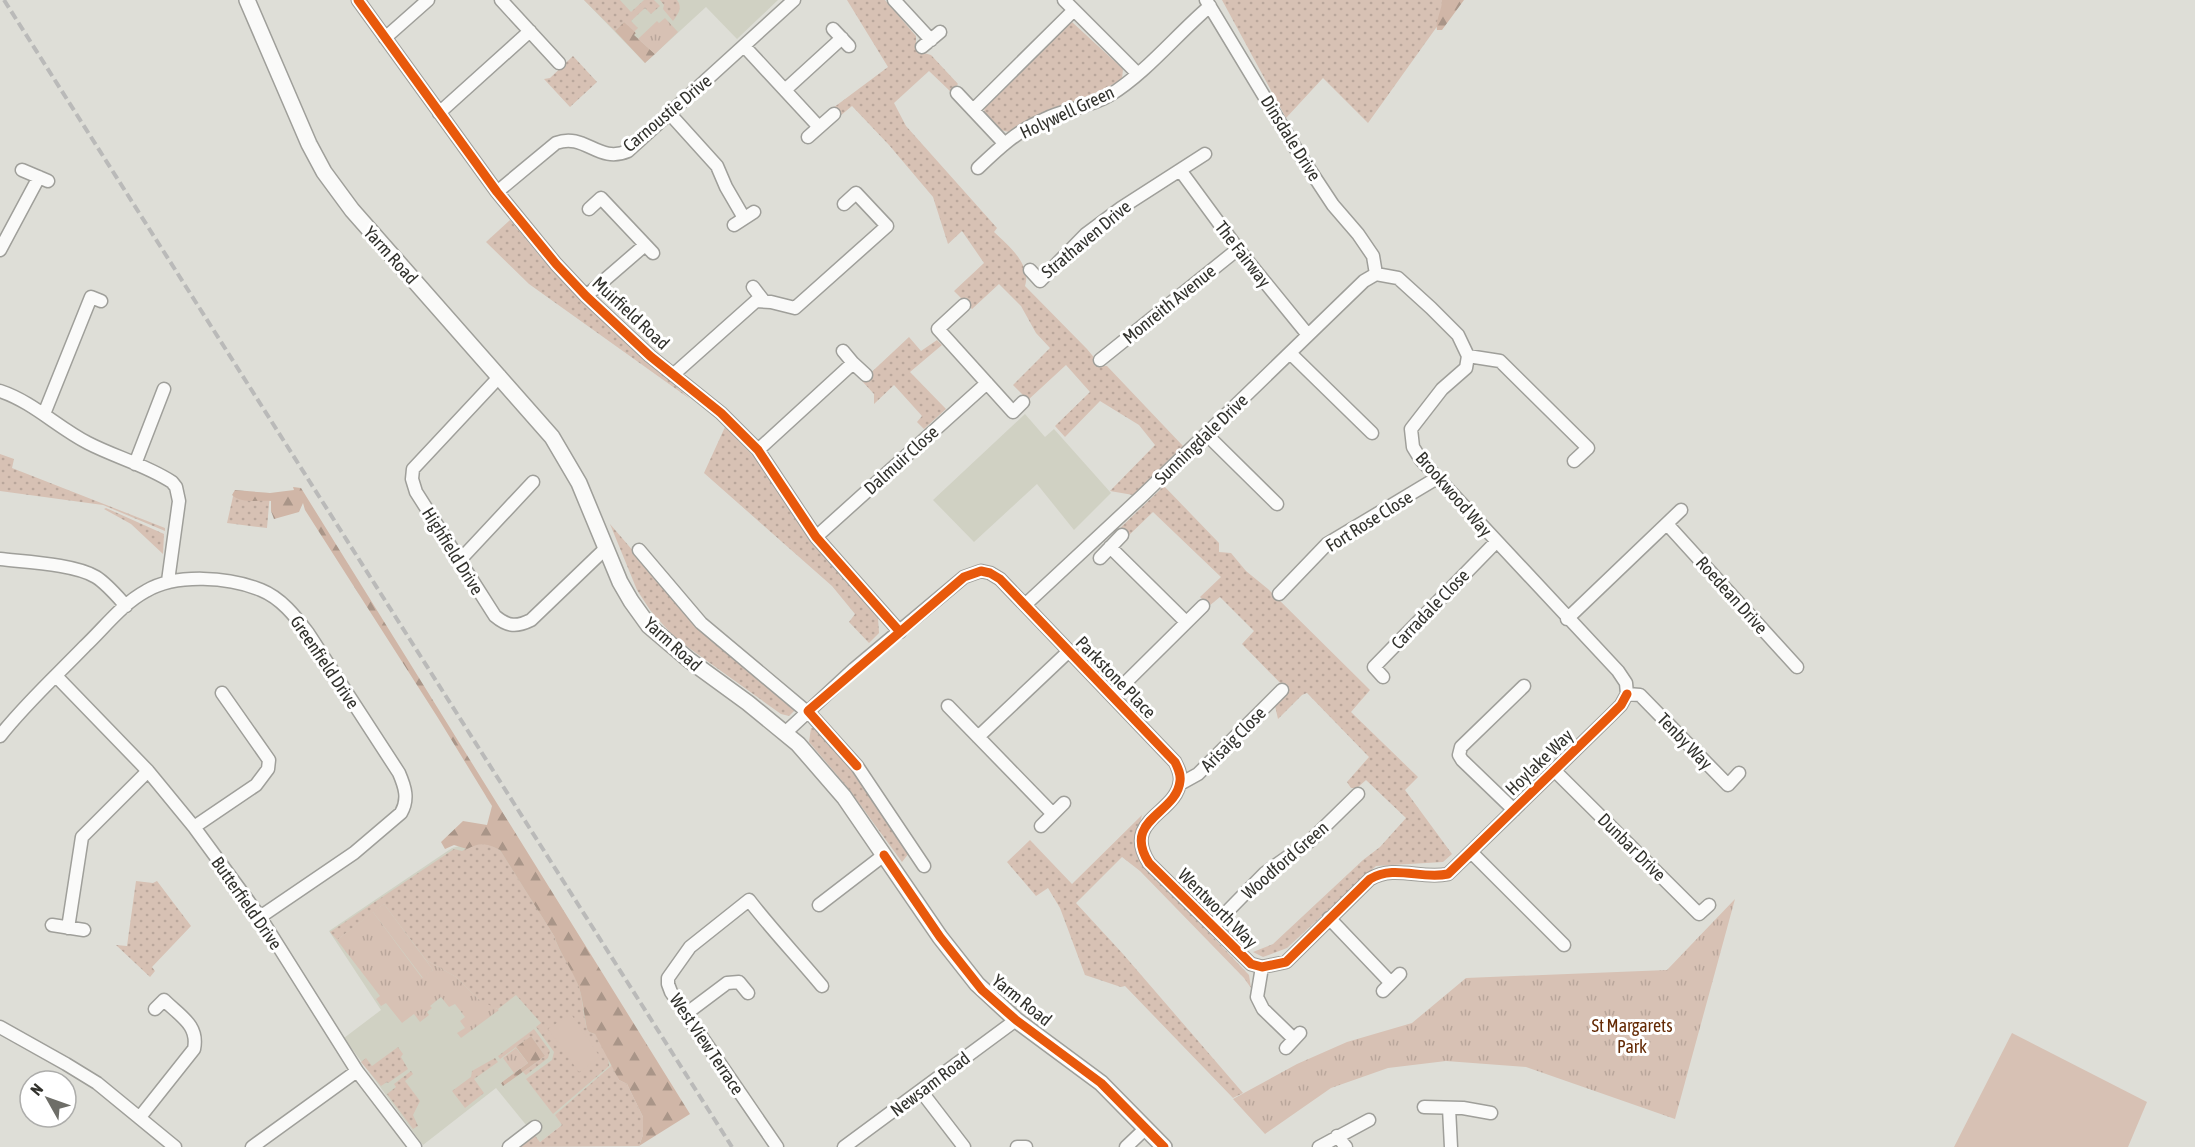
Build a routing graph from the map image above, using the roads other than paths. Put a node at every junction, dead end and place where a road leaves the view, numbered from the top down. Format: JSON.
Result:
{"nodes":[{"id":1,"x":247,"y":0,"type":"edge"},
{"id":2,"x":358,"y":0,"type":"edge"},
{"id":3,"x":428,"y":0,"type":"edge"},
{"id":4,"x":501,"y":0,"type":"edge"},
{"id":5,"x":794,"y":0,"type":"edge"},
{"id":6,"x":894,"y":0,"type":"edge"},
{"id":7,"x":1064,"y":0,"type":"edge"},
{"id":8,"x":1208,"y":3,"type":"edge"},
{"id":9,"x":1074,"y":10,"type":"junction"},
{"id":10,"x":530,"y":32,"type":"junction"},
{"id":11,"x":386,"y":38,"type":"junction"},
{"id":12,"x":841,"y":38,"type":"dead end"},
{"id":13,"x":931,"y":40,"type":"dead end"},
{"id":14,"x":744,"y":46,"type":"junction"},
{"id":15,"x":559,"y":63,"type":"dead end"},
{"id":16,"x":1138,"y":74,"type":"junction"},
{"id":17,"x":784,"y":90,"type":"junction"},
{"id":18,"x":957,"y":93,"type":"dead end"},
{"id":19,"x":973,"y":110,"type":"junction"},
{"id":20,"x":439,"y":113,"type":"junction"},
{"id":21,"x":670,"y":114,"type":"junction"},
{"id":22,"x":834,"y":114,"type":"dead end"},
{"id":23,"x":819,"y":127,"type":"junction"},
{"id":24,"x":808,"y":137,"type":"dead end"},
{"id":25,"x":1004,"y":143,"type":"junction"},
{"id":26,"x":1205,"y":154,"type":"dead end"},
{"id":27,"x":978,"y":168,"type":"dead end"},
{"id":28,"x":22,"y":170,"type":"dead end"},
{"id":29,"x":1180,"y":170,"type":"junction"},
{"id":30,"x":497,"y":192,"type":"junction"},
{"id":31,"x":844,"y":204,"type":"dead end"},
{"id":32,"x":589,"y":209,"type":"dead end"},
{"id":33,"x":744,"y":218,"type":"dead end"},
{"id":34,"x":1238,"y":249,"type":"junction"},
{"id":35,"x":0,"y":250,"type":"edge"},
{"id":36,"x":1030,"y":270,"type":"dead end"},
{"id":37,"x":1376,"y":274,"type":"junction"},
{"id":38,"x":753,"y":287,"type":"dead end"},
{"id":39,"x":96,"y":294,"type":"dead end"},
{"id":40,"x":586,"y":297,"type":"junction"},
{"id":41,"x":764,"y":300,"type":"junction"},
{"id":42,"x":964,"y":304,"type":"dead end"},
{"id":43,"x":1308,"y":335,"type":"junction"},
{"id":44,"x":1113,"y":350,"type":"junction"},
{"id":45,"x":843,"y":351,"type":"dead end"},
{"id":46,"x":1290,"y":353,"type":"junction"},
{"id":47,"x":1468,"y":356,"type":"junction"},
{"id":48,"x":1100,"y":360,"type":"dead end"},
{"id":49,"x":1121,"y":361,"type":"dead end"},
{"id":50,"x":854,"y":363,"type":"junction"},
{"id":51,"x":674,"y":374,"type":"junction"},
{"id":52,"x":866,"y":375,"type":"dead end"},
{"id":53,"x":500,"y":376,"type":"junction"},
{"id":54,"x":987,"y":383,"type":"junction"},
{"id":55,"x":164,"y":389,"type":"dead end"},
{"id":56,"x":0,"y":391,"type":"edge"},
{"id":57,"x":1023,"y":402,"type":"dead end"},
{"id":58,"x":44,"y":414,"type":"junction"},
{"id":59,"x":1372,"y":433,"type":"dead end"},
{"id":60,"x":1206,"y":434,"type":"junction"},
{"id":61,"x":758,"y":450,"type":"junction"},
{"id":62,"x":1574,"y":461,"type":"dead end"},
{"id":63,"x":135,"y":464,"type":"junction"},
{"id":64,"x":1437,"y":478,"type":"junction"},
{"id":65,"x":533,"y":482,"type":"dead end"},
{"id":66,"x":1277,"y":504,"type":"dead end"},
{"id":67,"x":1681,"y":510,"type":"dead end"},
{"id":68,"x":1666,"y":524,"type":"junction"},
{"id":69,"x":1122,"y":535,"type":"dead end"},
{"id":70,"x":816,"y":537,"type":"junction"},
{"id":71,"x":1496,"y":542,"type":"junction"},
{"id":72,"x":1110,"y":547,"type":"junction"},
{"id":73,"x":605,"y":549,"type":"junction"},
{"id":74,"x":639,"y":550,"type":"dead end"},
{"id":75,"x":1100,"y":558,"type":"dead end"},
{"id":76,"x":0,"y":560,"type":"edge"},
{"id":77,"x":460,"y":560,"type":"junction"},
{"id":78,"x":168,"y":581,"type":"junction"},
{"id":79,"x":1279,"y":594,"type":"dead end"},
{"id":80,"x":1026,"y":604,"type":"junction"},
{"id":81,"x":126,"y":606,"type":"junction"},
{"id":82,"x":1203,"y":606,"type":"dead end"},
{"id":83,"x":1568,"y":619,"type":"junction"},
{"id":84,"x":1186,"y":622,"type":"junction"},
{"id":85,"x":900,"y":632,"type":"junction"},
{"id":86,"x":1069,"y":651,"type":"junction"},
{"id":87,"x":1778,"y":667,"type":"dead end"},
{"id":88,"x":56,"y":676,"type":"junction"},
{"id":89,"x":1383,"y":677,"type":"dead end"},
{"id":90,"x":1524,"y":686,"type":"dead end"},
{"id":91,"x":1282,"y":690,"type":"dead end"},
{"id":92,"x":221,"y":692,"type":"dead end"},
{"id":93,"x":1627,"y":694,"type":"junction"},
{"id":94,"x":1112,"y":696,"type":"junction"},
{"id":95,"x":948,"y":706,"type":"dead end"},
{"id":96,"x":808,"y":711,"type":"junction"},
{"id":97,"x":786,"y":732,"type":"junction"},
{"id":98,"x":0,"y":736,"type":"edge"},
{"id":99,"x":978,"y":737,"type":"junction"},
{"id":100,"x":148,"y":771,"type":"junction"},
{"id":101,"x":1555,"y":771,"type":"junction"},
{"id":102,"x":1739,"y":773,"type":"dead end"},
{"id":103,"x":1180,"y":779,"type":"junction"},
{"id":104,"x":1358,"y":794,"type":"dead end"},
{"id":105,"x":1064,"y":803,"type":"dead end"},
{"id":106,"x":1514,"y":810,"type":"junction"},
{"id":107,"x":1053,"y":814,"type":"junction"},
{"id":108,"x":1041,"y":826,"type":"dead end"},
{"id":109,"x":194,"y":827,"type":"junction"},
{"id":110,"x":1471,"y":852,"type":"junction"},
{"id":111,"x":884,"y":855,"type":"junction"},
{"id":112,"x":924,"y":866,"type":"dead end"},
{"id":113,"x":819,"y":905,"type":"dead end"},
{"id":114,"x":1709,"y":905,"type":"dead end"},
{"id":115,"x":260,"y":917,"type":"junction"},
{"id":116,"x":1329,"y":918,"type":"junction"},
{"id":117,"x":52,"y":925,"type":"dead end"},
{"id":118,"x":1213,"y":926,"type":"junction"},
{"id":119,"x":68,"y":928,"type":"junction"},
{"id":120,"x":84,"y":930,"type":"dead end"},
{"id":121,"x":1564,"y":945,"type":"dead end"},
{"id":122,"x":1262,"y":967,"type":"junction"},
{"id":123,"x":1392,"y":983,"type":"dead end"},
{"id":124,"x":822,"y":986,"type":"dead end"},
{"id":125,"x":748,"y":993,"type":"dead end"},
{"id":126,"x":155,"y":1009,"type":"dead end"},
{"id":127,"x":687,"y":1013,"type":"junction"},
{"id":128,"x":1016,"y":1020,"type":"junction"},
{"id":129,"x":0,"y":1026,"type":"edge"},
{"id":130,"x":1293,"y":1040,"type":"dead end"},
{"id":131,"x":357,"y":1071,"type":"junction"},
{"id":132,"x":921,"y":1091,"type":"junction"},
{"id":133,"x":1424,"y":1107,"type":"dead end"},
{"id":134,"x":1449,"y":1108,"type":"junction"},
{"id":135,"x":1491,"y":1113,"type":"dead end"},
{"id":136,"x":140,"y":1117,"type":"junction"},
{"id":137,"x":1369,"y":1120,"type":"dead end"},
{"id":138,"x":535,"y":1127,"type":"dead end"},
{"id":139,"x":1146,"y":1128,"type":"junction"},
{"id":140,"x":1337,"y":1136,"type":"junction"},
{"id":141,"x":175,"y":1147,"type":"edge"},
{"id":142,"x":252,"y":1147,"type":"edge"},
{"id":143,"x":415,"y":1147,"type":"edge"},
{"id":144,"x":509,"y":1147,"type":"edge"},
{"id":145,"x":777,"y":1147,"type":"edge"},
{"id":146,"x":844,"y":1147,"type":"edge"},
{"id":147,"x":964,"y":1147,"type":"edge"},
{"id":148,"x":1017,"y":1147,"type":"edge"},
{"id":149,"x":1026,"y":1147,"type":"edge"},
{"id":150,"x":1126,"y":1147,"type":"edge"},
{"id":151,"x":1164,"y":1147,"type":"edge"},
{"id":152,"x":1319,"y":1147,"type":"edge"},
{"id":153,"x":1346,"y":1147,"type":"edge"},
{"id":154,"x":1451,"y":1147,"type":"edge"}],
"edges":[{"from":1,"to":53,"type":"main road","name":"Yarm Road"},
{"from":2,"to":11,"type":"street","name":"Muirfield Road"},
{"from":3,"to":11,"type":"street"},
{"from":4,"to":10,"type":"street"},
{"from":5,"to":14,"type":"street","name":"Carnoustie Drive"},
{"from":6,"to":13,"type":"street"},
{"from":7,"to":9,"type":"street"},
{"from":8,"to":16,"type":"street","name":"Holywell Green"},
{"from":8,"to":37,"type":"street","name":"Dinsdale Drive"},
{"from":9,"to":16,"type":"street"},
{"from":9,"to":19,"type":"street"},
{"from":10,"to":15,"type":"street"},
{"from":10,"to":20,"type":"street"},
{"from":11,"to":20,"type":"street","name":"Muirfield Road"},
{"from":12,"to":17,"type":"street"},
{"from":14,"to":17,"type":"street"},
{"from":14,"to":21,"type":"street","name":"Carnoustie Drive"},
{"from":16,"to":25,"type":"street","name":"Holywell Green"},
{"from":17,"to":23,"type":"street"},
{"from":18,"to":19,"type":"street","name":"Holywell Green"},
{"from":19,"to":25,"type":"street","name":"Holywell Green"},
{"from":20,"to":30,"type":"street","name":"Muirfield Road"},
{"from":21,"to":30,"type":"street","name":"Carnoustie Drive"},
{"from":21,"to":33,"type":"street"},
{"from":22,"to":23,"type":"street"},
{"from":23,"to":24,"type":"street"},
{"from":25,"to":27,"type":"street","name":"Holywell Green"},
{"from":26,"to":29,"type":"street","name":"Strathaven Drive"},
{"from":28,"to":35,"type":"street"},
{"from":29,"to":34,"type":"street","name":"The Fairway"},
{"from":29,"to":36,"type":"street","name":"Strathaven Drive"},
{"from":30,"to":40,"type":"street","name":"Muirfield Road"},
{"from":31,"to":41,"type":"street"},
{"from":32,"to":40,"type":"street"},
{"from":34,"to":43,"type":"street","name":"The Fairway"},
{"from":34,"to":44,"type":"street","name":"Monreith Avenue"},
{"from":37,"to":43,"type":"street","name":"Sunningdale Drive"},
{"from":37,"to":47,"type":"street"},
{"from":38,"to":41,"type":"street"},
{"from":39,"to":58,"type":"street"},
{"from":40,"to":51,"type":"street","name":"Muirfield Road"},
{"from":41,"to":51,"type":"street"},
{"from":42,"to":54,"type":"street"},
{"from":43,"to":46,"type":"street","name":"Sunningdale Drive"},
{"from":44,"to":48,"type":"street","name":"Monreith Avenue"},
{"from":44,"to":49,"type":"street"},
{"from":45,"to":50,"type":"street"},
{"from":46,"to":59,"type":"street"},
{"from":46,"to":60,"type":"street","name":"Sunningdale Drive"},
{"from":47,"to":62,"type":"street"},
{"from":47,"to":64,"type":"street","name":"Brookwood Way"},
{"from":50,"to":52,"type":"street"},
{"from":50,"to":61,"type":"street"},
{"from":51,"to":61,"type":"street","name":"Muirfield Road"},
{"from":53,"to":73,"type":"main road","name":"Yarm Road"},
{"from":53,"to":77,"type":"street","name":"Highfield Drive"},
{"from":54,"to":57,"type":"street"},
{"from":54,"to":70,"type":"street","name":"Dalmuir Close"},
{"from":55,"to":63,"type":"street"},
{"from":56,"to":58,"type":"street"},
{"from":58,"to":63,"type":"street"},
{"from":60,"to":66,"type":"street"},
{"from":60,"to":80,"type":"street","name":"Sunningdale Drive"},
{"from":61,"to":70,"type":"street","name":"Muirfield Road"},
{"from":63,"to":78,"type":"street"},
{"from":64,"to":71,"type":"street","name":"Brookwood Way"},
{"from":64,"to":79,"type":"street","name":"Fort Rose Close"},
{"from":65,"to":77,"type":"street"},
{"from":67,"to":68,"type":"street"},
{"from":68,"to":83,"type":"street"},
{"from":68,"to":87,"type":"street","name":"Roedean Drive"},
{"from":69,"to":72,"type":"street"},
{"from":70,"to":85,"type":"street","name":"Muirfield Road"},
{"from":71,"to":83,"type":"street","name":"Brookwood Way"},
{"from":71,"to":89,"type":"street","name":"Carradale Close"},
{"from":72,"to":75,"type":"street"},
{"from":72,"to":84,"type":"street"},
{"from":73,"to":77,"type":"street","name":"Highfield Drive"},
{"from":73,"to":97,"type":"main road","name":"Yarm Road"},
{"from":74,"to":96,"type":"street"},
{"from":76,"to":81,"type":"street"},
{"from":78,"to":81,"type":"street","name":"Greenfield Drive"},
{"from":78,"to":115,"type":"street","name":"Greenfield Drive"},
{"from":80,"to":85,"type":"street"},
{"from":80,"to":86,"type":"street","name":"Parkstone Place"},
{"from":81,"to":88,"type":"street","name":"Greenfield Drive"},
{"from":82,"to":84,"type":"street"},
{"from":83,"to":93,"type":"street","name":"Brookwood Way"},
{"from":84,"to":94,"type":"street"},
{"from":85,"to":96,"type":"street"},
{"from":86,"to":94,"type":"street","name":"Parkstone Place"},
{"from":86,"to":99,"type":"street"},
{"from":88,"to":98,"type":"street","name":"Greenfield Drive"},
{"from":88,"to":100,"type":"street","name":"Butterfield Drive"},
{"from":90,"to":106,"type":"street"},
{"from":91,"to":103,"type":"street","name":"Arisaig Close"},
{"from":92,"to":109,"type":"street"},
{"from":93,"to":101,"type":"street","name":"Hoylake Way"},
{"from":93,"to":102,"type":"street","name":"Tenby Way"},
{"from":94,"to":103,"type":"street","name":"Parkstone Place"},
{"from":95,"to":99,"type":"street"},
{"from":96,"to":97,"type":"street"},
{"from":96,"to":112,"type":"street"},
{"from":97,"to":111,"type":"main road","name":"Yarm Road"},
{"from":99,"to":107,"type":"street"},
{"from":100,"to":109,"type":"street","name":"Butterfield Drive"},
{"from":100,"to":119,"type":"street"},
{"from":101,"to":106,"type":"street","name":"Hoylake Way"},
{"from":101,"to":114,"type":"street","name":"Dunbar Drive"},
{"from":103,"to":118,"type":"street","name":"Wentworth Way"},
{"from":104,"to":118,"type":"street","name":"Woodford Green"},
{"from":105,"to":107,"type":"street"},
{"from":106,"to":110,"type":"street","name":"Hoylake Way"},
{"from":107,"to":108,"type":"street"},
{"from":109,"to":115,"type":"street","name":"Butterfield Drive"},
{"from":110,"to":116,"type":"street","name":"Wentworth Way"},
{"from":110,"to":121,"type":"street"},
{"from":111,"to":113,"type":"street"},
{"from":111,"to":128,"type":"main road","name":"Yarm Road"},
{"from":115,"to":131,"type":"street","name":"Butterfield Drive"},
{"from":116,"to":122,"type":"street","name":"Wentworth Way"},
{"from":116,"to":123,"type":"street"},
{"from":117,"to":119,"type":"street"},
{"from":118,"to":122,"type":"street","name":"Wentworth Way"},
{"from":119,"to":120,"type":"street"},
{"from":122,"to":130,"type":"street"},
{"from":124,"to":127,"type":"street","name":"West View Terrace"},
{"from":125,"to":127,"type":"street"},
{"from":126,"to":136,"type":"street"},
{"from":127,"to":145,"type":"street","name":"West View Terrace"},
{"from":128,"to":132,"type":"street","name":"Newsam Road"},
{"from":128,"to":139,"type":"main road","name":"Yarm Road"},
{"from":129,"to":136,"type":"street"},
{"from":131,"to":142,"type":"street"},
{"from":131,"to":143,"type":"street","name":"Butterfield Drive"},
{"from":132,"to":146,"type":"street","name":"Newsam Road"},
{"from":132,"to":147,"type":"street"},
{"from":133,"to":134,"type":"street"},
{"from":134,"to":135,"type":"street"},
{"from":134,"to":154,"type":"street"},
{"from":136,"to":141,"type":"street"},
{"from":137,"to":140,"type":"street"},
{"from":138,"to":144,"type":"street"},
{"from":139,"to":150,"type":"street"},
{"from":139,"to":151,"type":"main road","name":"Yarm Road"},
{"from":140,"to":152,"type":"street"},
{"from":140,"to":153,"type":"street"},
{"from":148,"to":149,"type":"street"}]}
